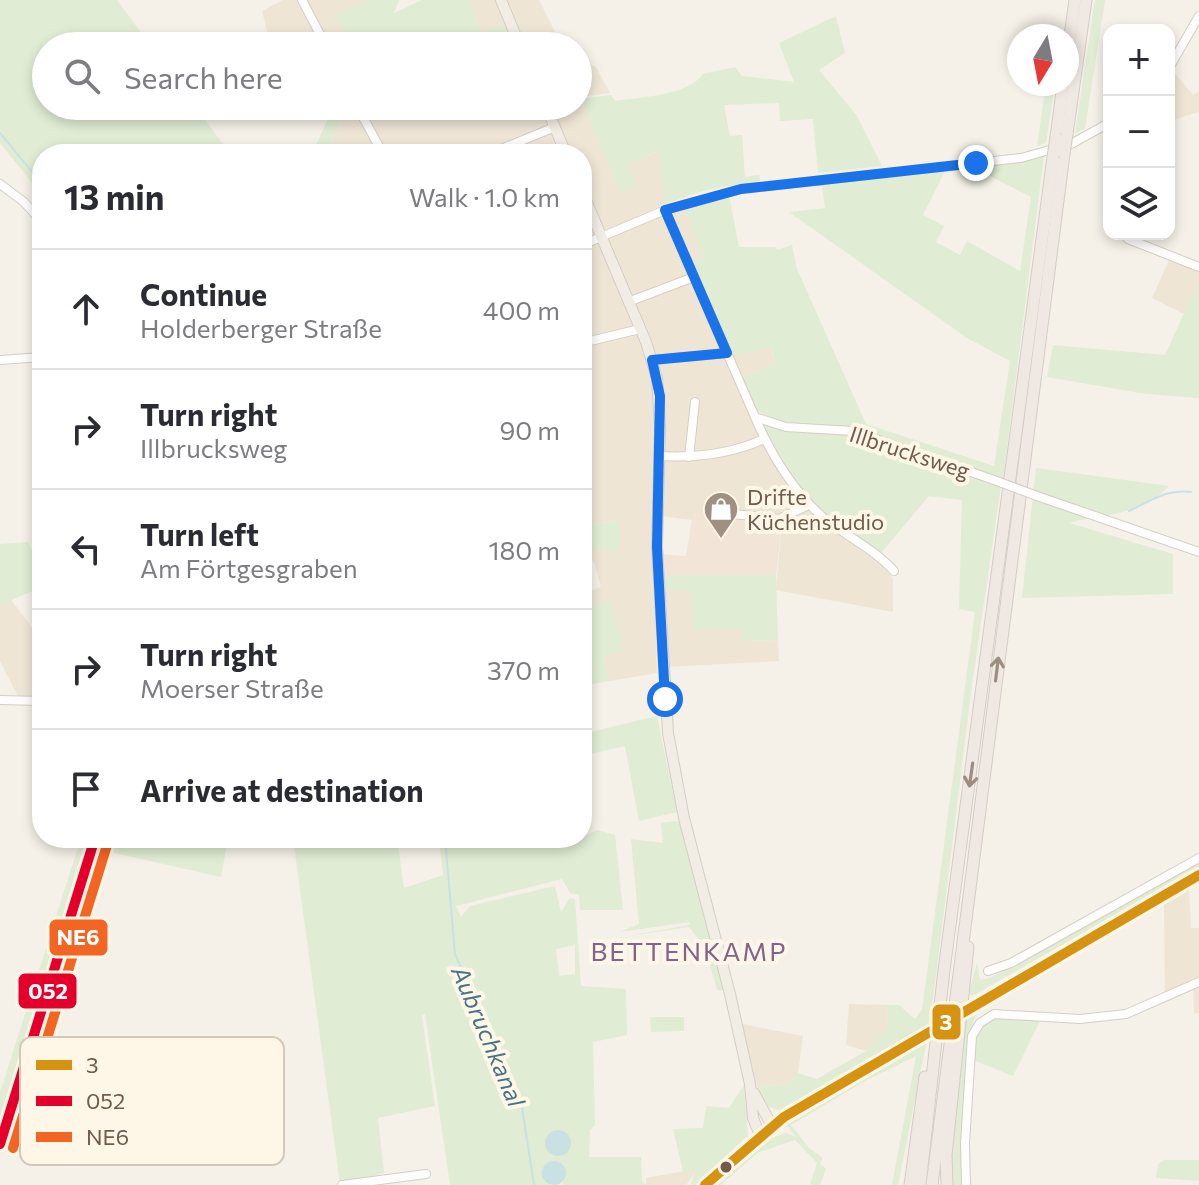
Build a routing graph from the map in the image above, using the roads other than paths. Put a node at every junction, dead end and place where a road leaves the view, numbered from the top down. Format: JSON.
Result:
{"nodes":[{"id":1,"x":302,"y":0,"type":"edge"},
{"id":2,"x":501,"y":0,"type":"edge"},
{"id":3,"x":1075,"y":0,"type":"edge"},
{"id":4,"x":1086,"y":0,"type":"edge"},
{"id":5,"x":1199,"y":16,"type":"edge"},
{"id":6,"x":1072,"y":24,"type":"edge"},
{"id":7,"x":319,"y":32,"type":"edge"},
{"id":8,"x":514,"y":32,"type":"edge"},
{"id":9,"x":1175,"y":58,"type":"edge"},
{"id":10,"x":1063,"y":96,"type":"edge"},
{"id":11,"x":365,"y":120,"type":"edge"},
{"id":12,"x":552,"y":120,"type":"edge"},
{"id":13,"x":1103,"y":126,"type":"edge"},
{"id":14,"x":555,"y":127,"type":"junction"},
{"id":15,"x":1061,"y":135,"type":"junction"},
{"id":16,"x":378,"y":144,"type":"edge"},
{"id":17,"x":513,"y":144,"type":"edge"},
{"id":18,"x":562,"y":144,"type":"edge"},
{"id":19,"x":1059,"y":156,"type":"junction"},
{"id":20,"x":0,"y":184,"type":"edge"},
{"id":21,"x":665,"y":210,"type":"junction"},
{"id":22,"x":32,"y":211,"type":"edge"},
{"id":23,"x":592,"y":214,"type":"edge"},
{"id":24,"x":602,"y":237,"type":"junction"},
{"id":25,"x":1131,"y":240,"type":"edge"},
{"id":26,"x":592,"y":241,"type":"edge"},
{"id":27,"x":1199,"y":267,"type":"edge"},
{"id":28,"x":694,"y":277,"type":"junction"},
{"id":29,"x":628,"y":302,"type":"junction"},
{"id":30,"x":640,"y":329,"type":"junction"},
{"id":31,"x":592,"y":341,"type":"edge"},
{"id":32,"x":727,"y":353,"type":"junction"},
{"id":33,"x":32,"y":358,"type":"edge"},
{"id":34,"x":0,"y":360,"type":"edge"},
{"id":35,"x":652,"y":360,"type":"junction"},
{"id":36,"x":695,"y":402,"type":"dead end"},
{"id":37,"x":755,"y":417,"type":"junction"},
{"id":38,"x":764,"y":439,"type":"junction"},
{"id":39,"x":659,"y":456,"type":"junction"},
{"id":40,"x":689,"y":457,"type":"junction"},
{"id":41,"x":809,"y":505,"type":"junction"},
{"id":42,"x":724,"y":513,"type":"dead end"},
{"id":43,"x":1199,"y":552,"type":"edge"},
{"id":44,"x":894,"y":571,"type":"dead end"},
{"id":45,"x":0,"y":700,"type":"edge"},
{"id":46,"x":32,"y":701,"type":"edge"},
{"id":47,"x":92,"y":848,"type":"edge"},
{"id":48,"x":1199,"y":858,"type":"edge"},
{"id":49,"x":973,"y":869,"type":"junction"},
{"id":50,"x":1199,"y":875,"type":"edge"},
{"id":51,"x":944,"y":970,"type":"junction"},
{"id":52,"x":988,"y":971,"type":"dead end"},
{"id":53,"x":1199,"y":982,"type":"edge"},
{"id":54,"x":33,"y":1037,"type":"edge"},
{"id":55,"x":20,"y":1080,"type":"edge"},
{"id":56,"x":750,"y":1084,"type":"junction"},
{"id":57,"x":772,"y":1126,"type":"junction"},
{"id":58,"x":760,"y":1135,"type":"junction"},
{"id":59,"x":0,"y":1144,"type":"edge"},
{"id":60,"x":426,"y":1174,"type":"dead end"},
{"id":61,"x":342,"y":1185,"type":"edge"},
{"id":62,"x":705,"y":1185,"type":"edge"},
{"id":63,"x":907,"y":1185,"type":"edge"},
{"id":64,"x":920,"y":1185,"type":"edge"},
{"id":65,"x":932,"y":1185,"type":"edge"},
{"id":66,"x":947,"y":1185,"type":"edge"},
{"id":67,"x":966,"y":1185,"type":"edge"}],
"edges":[{"from":1,"to":7,"type":"street"},
{"from":2,"to":8,"type":"main road"},
{"from":3,"to":6,"type":"highway"},
{"from":4,"to":15,"type":"highway"},
{"from":5,"to":9,"type":"street"},
{"from":10,"to":15,"type":"highway"},
{"from":11,"to":16,"type":"street"},
{"from":12,"to":14,"type":"main road"},
{"from":13,"to":21,"type":"street"},
{"from":14,"to":17,"type":"street"},
{"from":14,"to":18,"type":"main road"},
{"from":15,"to":19,"type":"highway","bridge":true},
{"from":49,"to":19,"type":"highway","one_way":true},
{"from":19,"to":51,"type":"highway","one_way":true},
{"from":20,"to":22,"type":"street"},
{"from":21,"to":24,"type":"street"},
{"from":21,"to":28,"type":"street"},
{"from":23,"to":24,"type":"main road"},
{"from":24,"to":26,"type":"street"},
{"from":24,"to":29,"type":"main road"},
{"from":25,"to":27,"type":"street"},
{"from":28,"to":29,"type":"street"},
{"from":28,"to":32,"type":"street"},
{"from":29,"to":30,"type":"main road"},
{"from":30,"to":31,"type":"street"},
{"from":30,"to":35,"type":"main road"},
{"from":32,"to":35,"type":"street"},
{"from":32,"to":37,"type":"street"},
{"from":33,"to":34,"type":"street"},
{"from":35,"to":39,"type":"main road"},
{"from":36,"to":40,"type":"street"},
{"from":37,"to":38,"type":"street"},
{"from":37,"to":43,"type":"street","name":"Illbrucksweg","bridge":true},
{"from":38,"to":40,"type":"street"},
{"from":38,"to":41,"type":"street"},
{"from":39,"to":40,"type":"street"},
{"from":39,"to":56,"type":"main road"},
{"from":41,"to":42,"type":"street"},
{"from":41,"to":44,"type":"street"},
{"from":45,"to":46,"type":"street"},
{"from":47,"to":54,"type":"street"},
{"from":48,"to":52,"type":"street"},
{"from":49,"to":65,"type":"highway"},
{"from":49,"to":66,"type":"highway"},
{"from":50,"to":57,"type":"main road","bridge":true},
{"from":51,"to":63,"type":"highway"},
{"from":51,"to":64,"type":"highway"},
{"from":53,"to":67,"type":"street"},
{"from":55,"to":59,"type":"street"},
{"from":56,"to":57,"type":"main road"},
{"from":56,"to":58,"type":"main road"},
{"from":57,"to":58,"type":"main road"},
{"from":58,"to":62,"type":"main road"},
{"from":60,"to":61,"type":"street"}]}
